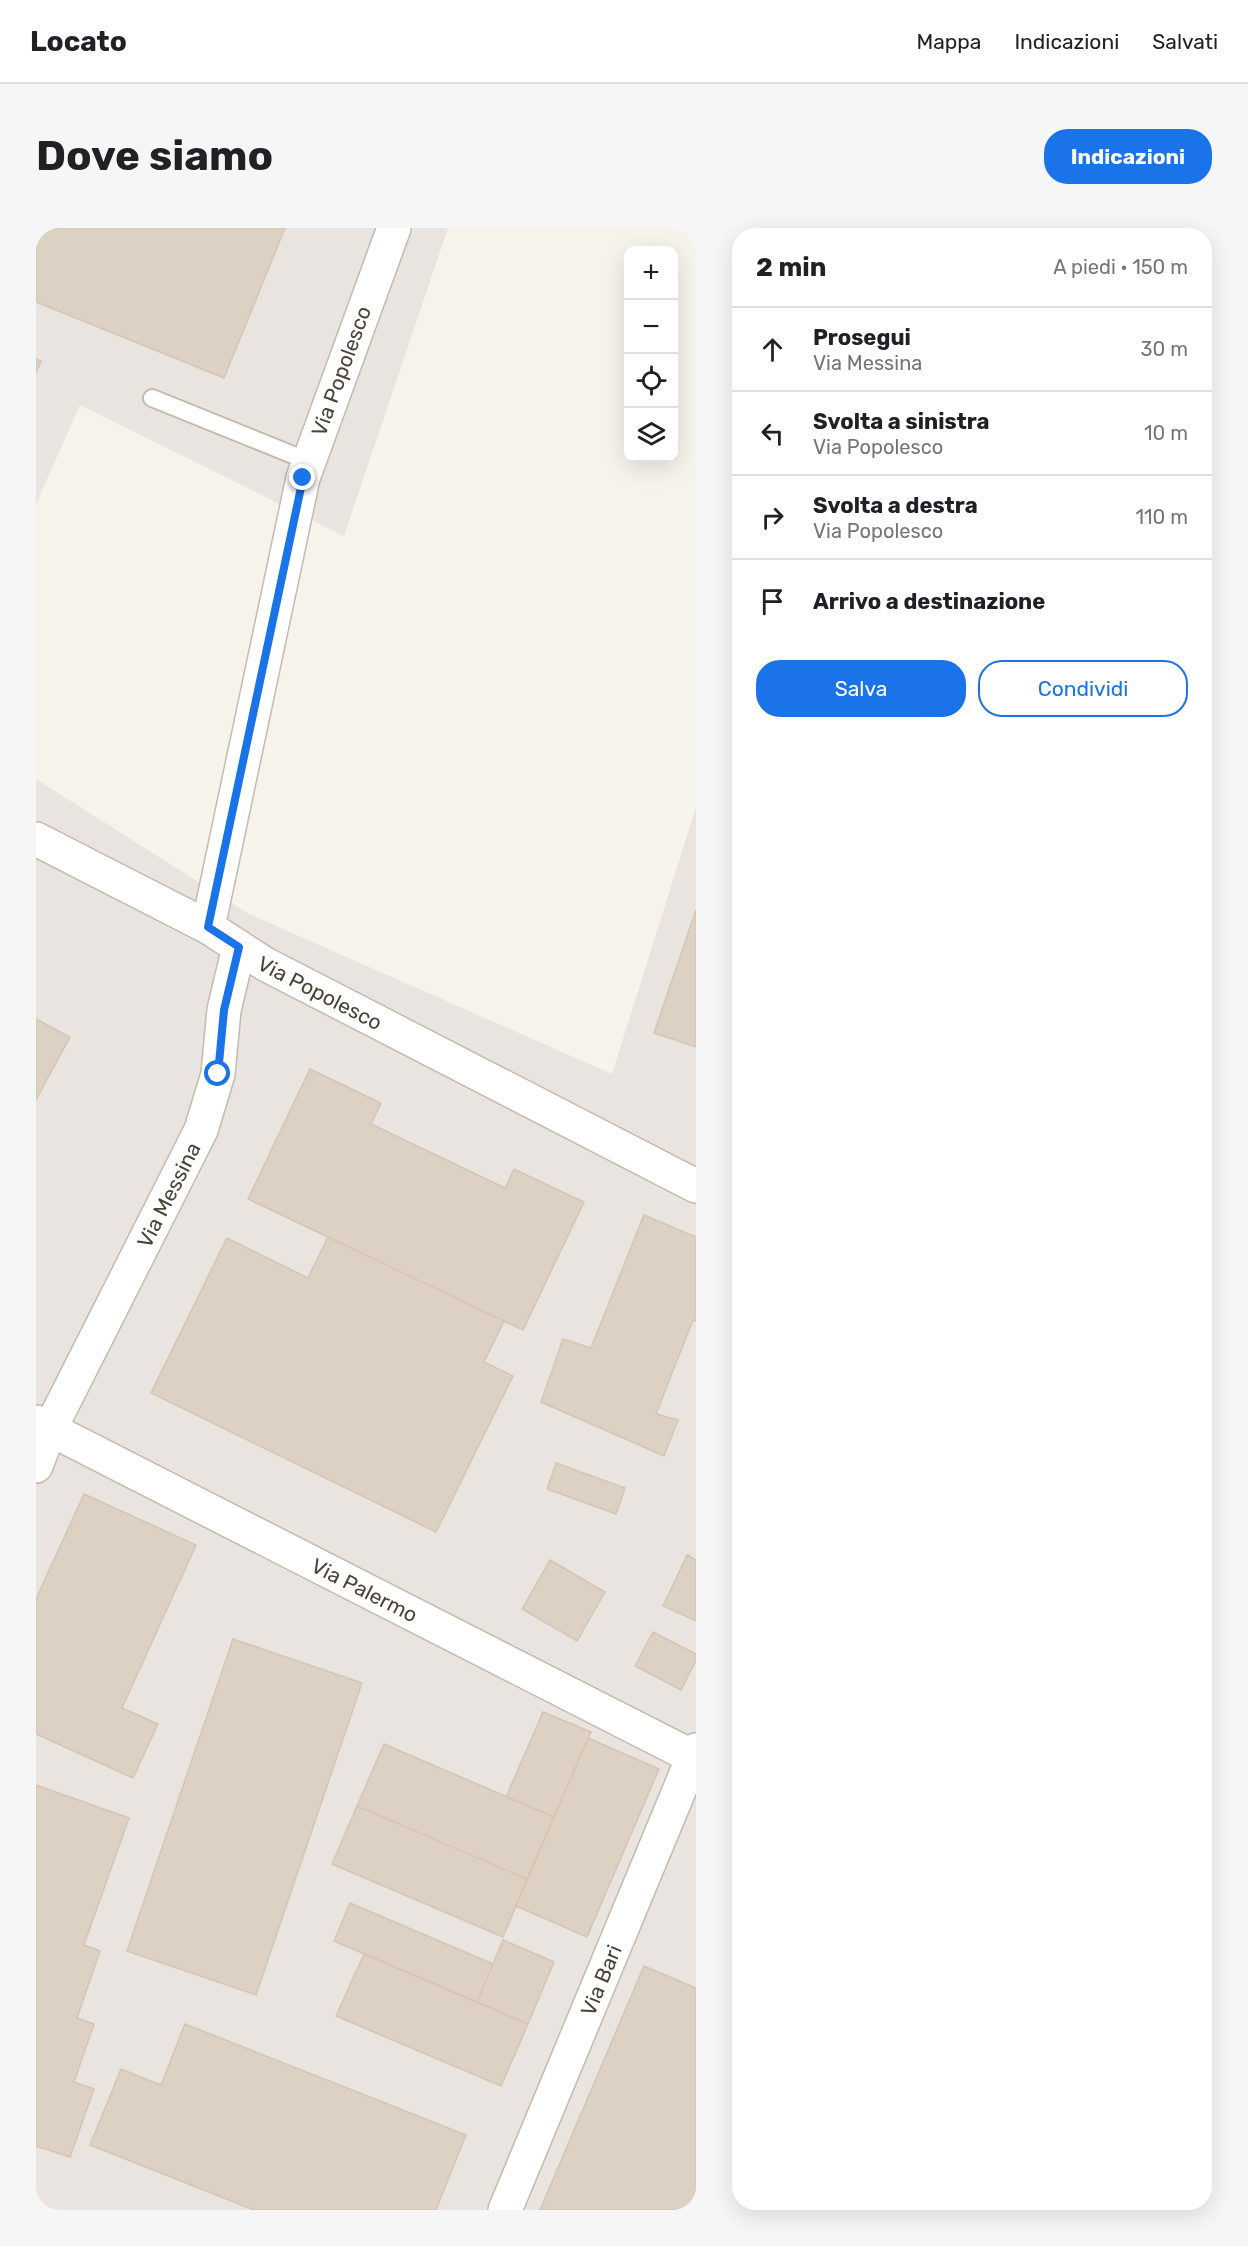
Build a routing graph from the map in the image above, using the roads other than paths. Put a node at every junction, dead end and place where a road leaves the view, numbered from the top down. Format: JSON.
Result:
{"nodes":[{"id":1,"x":393,"y":228,"type":"edge"},
{"id":2,"x":152,"y":398,"type":"dead end"},
{"id":3,"x":308,"y":461,"type":"junction"},
{"id":4,"x":36,"y":838,"type":"edge"},
{"id":5,"x":208,"y":927,"type":"junction"},
{"id":6,"x":239,"y":947,"type":"junction"},
{"id":7,"x":696,"y":1186,"type":"edge"},
{"id":8,"x":43,"y":1425,"type":"edge"},
{"id":9,"x":36,"y":1466,"type":"edge"},
{"id":10,"x":695,"y":1753,"type":"edge"},
{"id":11,"x":505,"y":2210,"type":"edge"}],
"edges":[{"from":1,"to":3,"type":"street","name":"Via Popolesco"},
{"from":2,"to":3,"type":"lane"},
{"from":3,"to":5,"type":"street","name":"Via Popolesco"},
{"from":4,"to":5,"type":"street"},
{"from":5,"to":6,"type":"street","name":"Via Popolesco"},
{"from":6,"to":7,"type":"street","name":"Via Popolesco"},
{"from":6,"to":8,"type":"street","name":"Via Messina"},
{"from":8,"to":9,"type":"street","name":"Via Messina"},
{"from":8,"to":10,"type":"street","name":"Via Palermo"},
{"from":10,"to":11,"type":"street","name":"Via Bari"}]}
